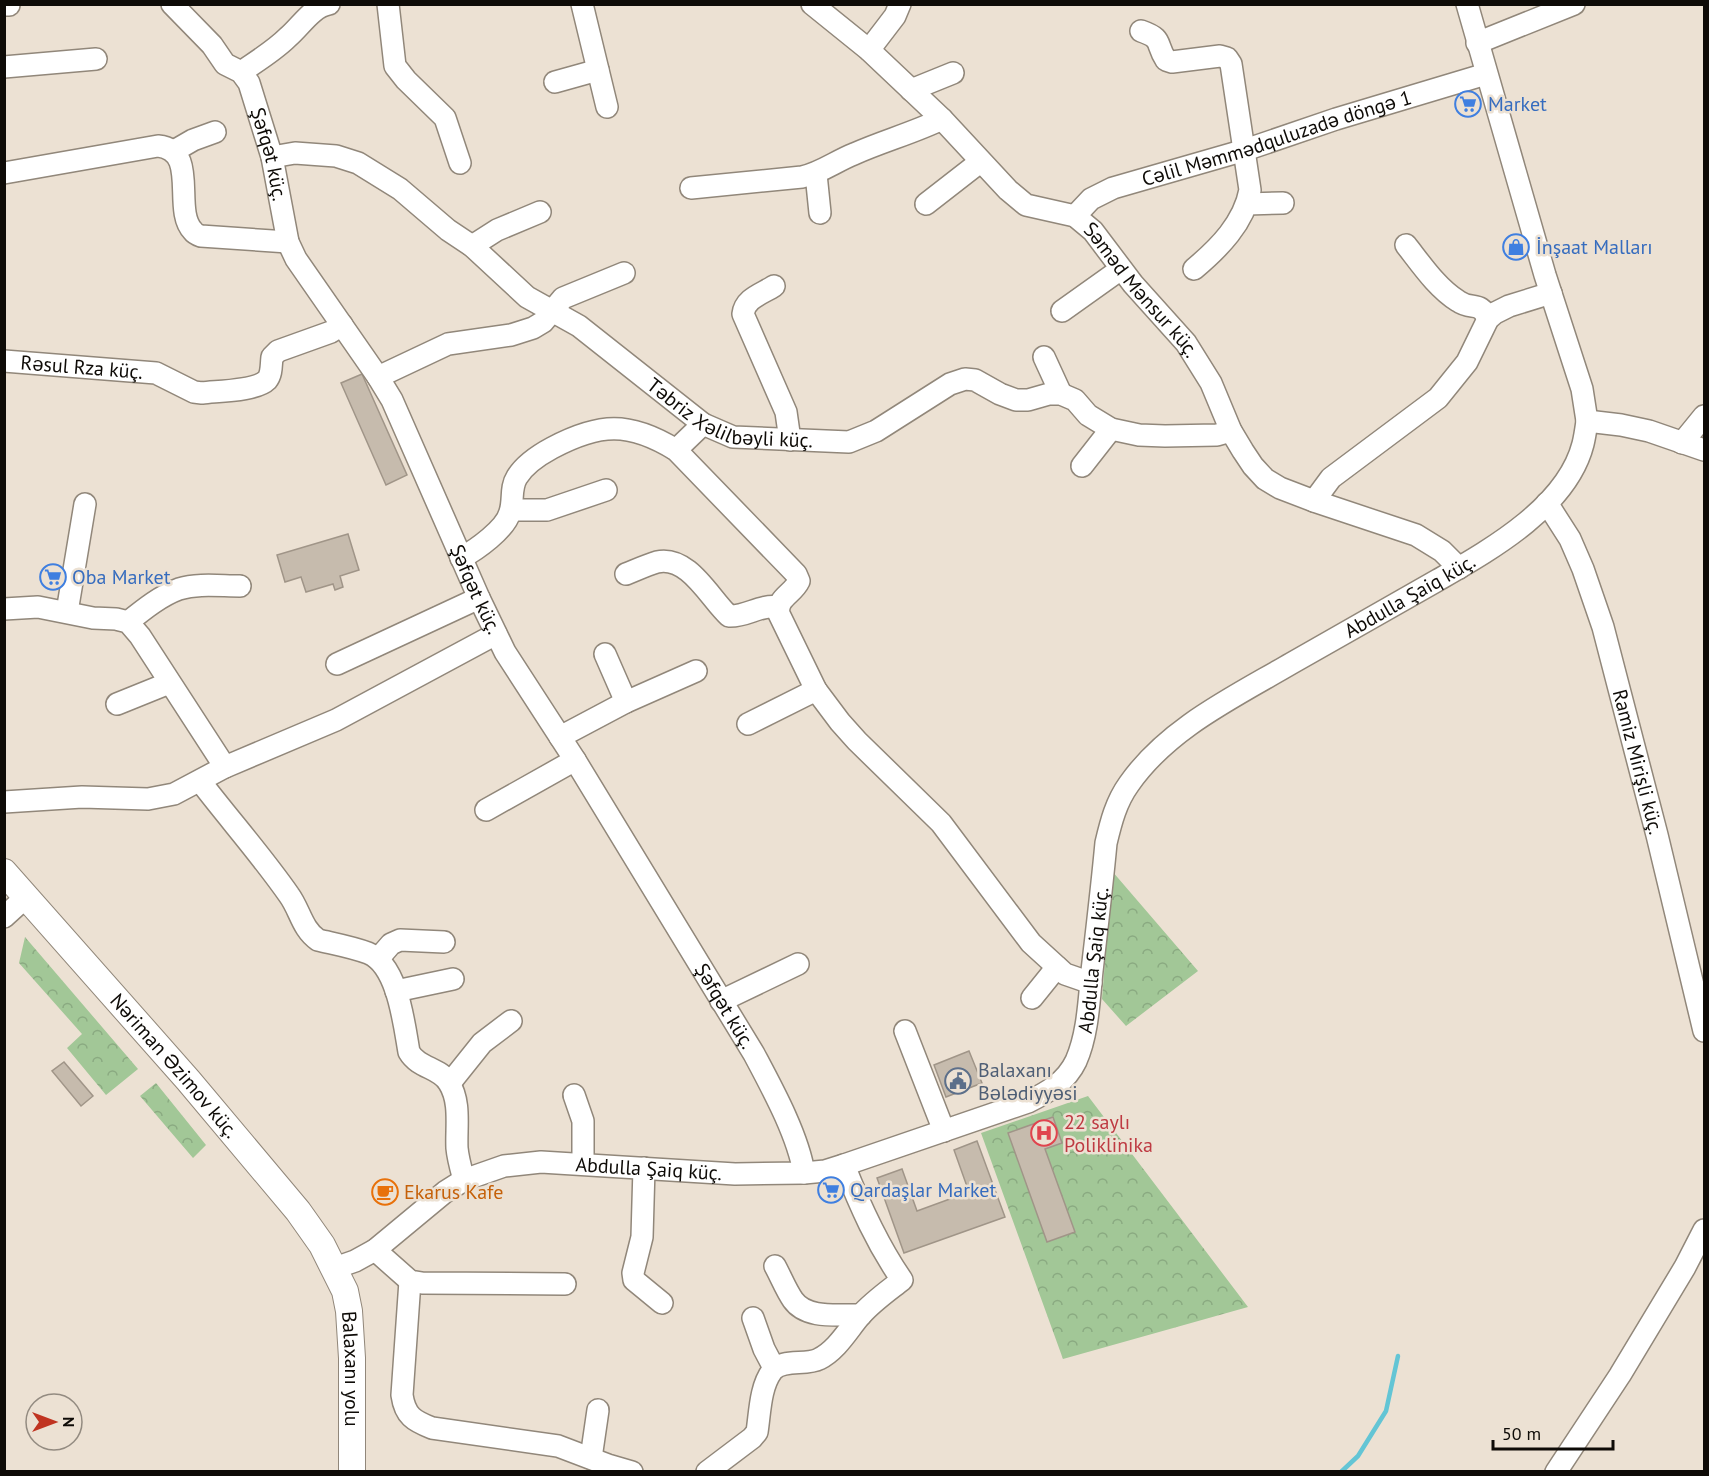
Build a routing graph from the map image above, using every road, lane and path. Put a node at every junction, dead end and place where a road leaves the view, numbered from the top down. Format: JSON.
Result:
{"nodes":[{"id":1,"x":172,"y":4,"type":"edge"},
{"id":2,"x":330,"y":4,"type":"edge"},
{"id":3,"x":388,"y":4,"type":"edge"},
{"id":4,"x":582,"y":4,"type":"edge"},
{"id":5,"x":812,"y":4,"type":"edge"},
{"id":6,"x":900,"y":4,"type":"edge"},
{"id":7,"x":1467,"y":4,"type":"edge"},
{"id":8,"x":1574,"y":4,"type":"edge"},
{"id":9,"x":1141,"y":31,"type":"dead end"},
{"id":10,"x":1477,"y":43,"type":"junction"},
{"id":11,"x":869,"y":50,"type":"junction"},
{"id":12,"x":96,"y":59,"type":"dead end"},
{"id":13,"x":4,"y":67,"type":"edge"},
{"id":14,"x":598,"y":70,"type":"junction"},
{"id":15,"x":241,"y":72,"type":"junction"},
{"id":16,"x":953,"y":73,"type":"dead end"},
{"id":17,"x":1486,"y":74,"type":"junction"},
{"id":18,"x":555,"y":82,"type":"dead end"},
{"id":19,"x":911,"y":90,"type":"junction"},
{"id":20,"x":607,"y":106,"type":"dead end"},
{"id":21,"x":942,"y":119,"type":"junction"},
{"id":22,"x":215,"y":132,"type":"dead end"},
{"id":23,"x":1245,"y":150,"type":"junction"},
{"id":24,"x":174,"y":151,"type":"junction"},
{"id":25,"x":272,"y":157,"type":"junction"},
{"id":26,"x":980,"y":162,"type":"junction"},
{"id":27,"x":460,"y":163,"type":"dead end"},
{"id":28,"x":4,"y":173,"type":"edge"},
{"id":29,"x":816,"y":174,"type":"junction"},
{"id":30,"x":691,"y":189,"type":"dead end"},
{"id":31,"x":1283,"y":203,"type":"dead end"},
{"id":32,"x":926,"y":204,"type":"dead end"},
{"id":33,"x":1247,"y":204,"type":"junction"},
{"id":34,"x":540,"y":212,"type":"dead end"},
{"id":35,"x":820,"y":213,"type":"dead end"},
{"id":36,"x":1075,"y":216,"type":"junction"},
{"id":37,"x":288,"y":242,"type":"junction"},
{"id":38,"x":1406,"y":245,"type":"dead end"},
{"id":39,"x":472,"y":246,"type":"junction"},
{"id":40,"x":1121,"y":268,"type":"junction"},
{"id":41,"x":1194,"y":269,"type":"dead end"},
{"id":42,"x":624,"y":273,"type":"dead end"},
{"id":43,"x":774,"y":286,"type":"dead end"},
{"id":44,"x":1551,"y":293,"type":"junction"},
{"id":45,"x":552,"y":311,"type":"junction"},
{"id":46,"x":1062,"y":311,"type":"dead end"},
{"id":47,"x":1488,"y":319,"type":"junction"},
{"id":48,"x":342,"y":325,"type":"junction"},
{"id":49,"x":1044,"y":357,"type":"dead end"},
{"id":50,"x":4,"y":361,"type":"edge"},
{"id":51,"x":378,"y":377,"type":"junction"},
{"id":52,"x":1061,"y":394,"type":"junction"},
{"id":53,"x":1704,"y":416,"type":"edge"},
{"id":54,"x":1587,"y":421,"type":"junction"},
{"id":55,"x":703,"y":424,"type":"junction"},
{"id":56,"x":1111,"y":429,"type":"junction"},
{"id":57,"x":1231,"y":431,"type":"junction"},
{"id":58,"x":790,"y":440,"type":"junction"},
{"id":59,"x":1682,"y":443,"type":"junction"},
{"id":60,"x":676,"y":450,"type":"junction"},
{"id":61,"x":1704,"y":450,"type":"edge"},
{"id":62,"x":1082,"y":466,"type":"dead end"},
{"id":63,"x":606,"y":490,"type":"dead end"},
{"id":64,"x":1314,"y":501,"type":"junction"},
{"id":65,"x":1547,"y":503,"type":"junction"},
{"id":66,"x":85,"y":504,"type":"dead end"},
{"id":67,"x":511,"y":510,"type":"junction"},
{"id":68,"x":461,"y":558,"type":"junction"},
{"id":69,"x":1459,"y":568,"type":"junction"},
{"id":70,"x":626,"y":574,"type":"dead end"},
{"id":71,"x":240,"y":586,"type":"dead end"},
{"id":72,"x":479,"y":598,"type":"junction"},
{"id":73,"x":778,"y":607,"type":"junction"},
{"id":74,"x":4,"y":609,"type":"edge"},
{"id":75,"x":67,"y":612,"type":"junction"},
{"id":76,"x":128,"y":622,"type":"junction"},
{"id":77,"x":496,"y":634,"type":"junction"},
{"id":78,"x":605,"y":654,"type":"dead end"},
{"id":79,"x":337,"y":664,"type":"dead end"},
{"id":80,"x":696,"y":671,"type":"dead end"},
{"id":81,"x":169,"y":683,"type":"junction"},
{"id":82,"x":816,"y":690,"type":"junction"},
{"id":83,"x":626,"y":702,"type":"junction"},
{"id":84,"x":117,"y":704,"type":"dead end"},
{"id":85,"x":748,"y":724,"type":"dead end"},
{"id":86,"x":560,"y":737,"type":"junction"},
{"id":87,"x":575,"y":760,"type":"junction"},
{"id":88,"x":225,"y":767,"type":"junction"},
{"id":89,"x":200,"y":781,"type":"junction"},
{"id":90,"x":4,"y":802,"type":"edge"},
{"id":91,"x":486,"y":810,"type":"dead end"},
{"id":92,"x":4,"y":872,"type":"edge"},
{"id":93,"x":26,"y":897,"type":"junction"},
{"id":94,"x":4,"y":917,"type":"edge"},
{"id":95,"x":444,"y":942,"type":"dead end"},
{"id":96,"x":378,"y":959,"type":"junction"},
{"id":97,"x":798,"y":964,"type":"dead end"},
{"id":98,"x":1057,"y":967,"type":"junction"},
{"id":99,"x":453,"y":979,"type":"dead end"},
{"id":100,"x":1091,"y":983,"type":"junction"},
{"id":101,"x":396,"y":991,"type":"junction"},
{"id":102,"x":1032,"y":998,"type":"dead end"},
{"id":103,"x":721,"y":1001,"type":"junction"},
{"id":104,"x":511,"y":1021,"type":"dead end"},
{"id":105,"x":905,"y":1031,"type":"dead end"},
{"id":106,"x":1704,"y":1031,"type":"edge"},
{"id":107,"x":450,"y":1083,"type":"junction"},
{"id":108,"x":574,"y":1095,"type":"dead end"},
{"id":109,"x":944,"y":1131,"type":"junction"},
{"id":110,"x":583,"y":1164,"type":"junction"},
{"id":111,"x":844,"y":1165,"type":"junction"},
{"id":112,"x":645,"y":1168,"type":"junction"},
{"id":113,"x":804,"y":1173,"type":"junction"},
{"id":114,"x":464,"y":1180,"type":"junction"},
{"id":115,"x":1704,"y":1230,"type":"edge"},
{"id":116,"x":375,"y":1250,"type":"junction"},
{"id":117,"x":1700,"y":1254,"type":"edge"},
{"id":118,"x":775,"y":1266,"type":"dead end"},
{"id":119,"x":334,"y":1268,"type":"junction"},
{"id":120,"x":410,"y":1281,"type":"junction"},
{"id":121,"x":565,"y":1284,"type":"dead end"},
{"id":122,"x":662,"y":1303,"type":"dead end"},
{"id":123,"x":861,"y":1315,"type":"junction"},
{"id":124,"x":753,"y":1318,"type":"dead end"},
{"id":125,"x":774,"y":1368,"type":"junction"},
{"id":126,"x":598,"y":1410,"type":"dead end"},
{"id":127,"x":591,"y":1458,"type":"junction"},
{"id":128,"x":352,"y":1472,"type":"edge"},
{"id":129,"x":632,"y":1472,"type":"edge"},
{"id":130,"x":707,"y":1472,"type":"edge"},
{"id":131,"x":1556,"y":1472,"type":"edge"}],
"edges":[{"from":1,"to":15,"type":"street","name":"Şəfqət küç."},
{"from":2,"to":15,"type":"street"},
{"from":3,"to":27,"type":"street"},
{"from":4,"to":14,"type":"street"},
{"from":5,"to":11,"type":"street","name":"Səməd Mənsur küç."},
{"from":6,"to":11,"type":"street"},
{"from":7,"to":10,"type":"street"},
{"from":8,"to":10,"type":"street"},
{"from":9,"to":23,"type":"street"},
{"from":10,"to":17,"type":"street"},
{"from":11,"to":19,"type":"street","name":"Səməd Mənsur küç."},
{"from":12,"to":13,"type":"street"},
{"from":14,"to":18,"type":"street"},
{"from":14,"to":20,"type":"street"},
{"from":15,"to":25,"type":"street","name":"Şəfqət küç."},
{"from":16,"to":19,"type":"street"},
{"from":17,"to":23,"type":"street","name":"Cəlil Məmmədquluzadə döngə 1"},
{"from":17,"to":44,"type":"street"},
{"from":19,"to":21,"type":"street","name":"Səməd Mənsur küç."},
{"from":21,"to":26,"type":"street","name":"Səməd Mənsur küç."},
{"from":21,"to":29,"type":"street"},
{"from":22,"to":24,"type":"street"},
{"from":23,"to":33,"type":"street"},
{"from":23,"to":36,"type":"street","name":"Cəlil Məmmədquluzadə döngə 1"},
{"from":24,"to":28,"type":"street"},
{"from":24,"to":37,"type":"street"},
{"from":25,"to":37,"type":"street","name":"Şəfqət küç."},
{"from":25,"to":39,"type":"street","name":"Təbriz Xəlilbəyli küç."},
{"from":26,"to":32,"type":"street"},
{"from":26,"to":36,"type":"street","name":"Səməd Mənsur küç."},
{"from":29,"to":30,"type":"street"},
{"from":29,"to":35,"type":"street"},
{"from":31,"to":33,"type":"street"},
{"from":33,"to":41,"type":"street"},
{"from":34,"to":39,"type":"street"},
{"from":36,"to":40,"type":"street","name":"Səməd Mənsur küç."},
{"from":37,"to":48,"type":"street","name":"Şəfqət küç."},
{"from":38,"to":47,"type":"street"},
{"from":39,"to":45,"type":"street","name":"Təbriz Xəlilbəyli küç."},
{"from":40,"to":46,"type":"street"},
{"from":40,"to":57,"type":"street","name":"Səməd Mənsur küç."},
{"from":42,"to":45,"type":"street"},
{"from":43,"to":58,"type":"street"},
{"from":44,"to":47,"type":"street"},
{"from":44,"to":54,"type":"street"},
{"from":45,"to":51,"type":"street"},
{"from":45,"to":55,"type":"street","name":"Təbriz Xəlilbəyli küç."},
{"from":47,"to":64,"type":"street"},
{"from":48,"to":50,"type":"street","name":"Rəsul Rza küç."},
{"from":48,"to":51,"type":"street","name":"Şəfqət küç."},
{"from":49,"to":52,"type":"street"},
{"from":51,"to":68,"type":"street","name":"Şəfqət küç."},
{"from":52,"to":56,"type":"street"},
{"from":52,"to":58,"type":"street","name":"Təbriz Xəlilbəyli küç."},
{"from":53,"to":59,"type":"street"},
{"from":54,"to":59,"type":"street"},
{"from":54,"to":65,"type":"street","name":"Abdulla Şaiq küç."},
{"from":55,"to":58,"type":"street","name":"Təbriz Xəlilbəyli küç."},
{"from":55,"to":60,"type":"street"},
{"from":56,"to":57,"type":"street"},
{"from":56,"to":62,"type":"street"},
{"from":57,"to":64,"type":"street","name":"Səməd Mənsur küç."},
{"from":59,"to":61,"type":"street"},
{"from":60,"to":67,"type":"street"},
{"from":60,"to":73,"type":"street"},
{"from":63,"to":67,"type":"street"},
{"from":64,"to":69,"type":"street","name":"Səməd Mənsur küç."},
{"from":65,"to":69,"type":"street","name":"Abdulla Şaiq küç."},
{"from":65,"to":106,"type":"street","name":"Ramiz Mirişli küç."},
{"from":66,"to":75,"type":"street"},
{"from":67,"to":68,"type":"street"},
{"from":68,"to":72,"type":"street","name":"Şəfqət küç."},
{"from":69,"to":100,"type":"street","name":"Abdulla Şaiq küç."},
{"from":70,"to":73,"type":"street"},
{"from":71,"to":76,"type":"street"},
{"from":72,"to":77,"type":"street","name":"Şəfqət küç."},
{"from":72,"to":79,"type":"street"},
{"from":73,"to":82,"type":"street"},
{"from":74,"to":75,"type":"street"},
{"from":75,"to":76,"type":"street"},
{"from":76,"to":81,"type":"street"},
{"from":77,"to":86,"type":"street","name":"Şəfqət küç."},
{"from":77,"to":88,"type":"street"},
{"from":78,"to":83,"type":"street"},
{"from":80,"to":83,"type":"street"},
{"from":81,"to":84,"type":"street"},
{"from":81,"to":88,"type":"street"},
{"from":82,"to":85,"type":"street"},
{"from":82,"to":98,"type":"street"},
{"from":83,"to":86,"type":"street"},
{"from":86,"to":87,"type":"street","name":"Şəfqət küç."},
{"from":87,"to":91,"type":"street"},
{"from":87,"to":103,"type":"street","name":"Şəfqət küç."},
{"from":88,"to":89,"type":"street"},
{"from":89,"to":90,"type":"street"},
{"from":89,"to":96,"type":"street"},
{"from":92,"to":93,"type":"main road","name":"Nəriman Əzimov küç."},
{"from":93,"to":94,"type":"street"},
{"from":93,"to":119,"type":"main road","name":"Nəriman Əzimov küç."},
{"from":95,"to":96,"type":"street"},
{"from":96,"to":101,"type":"street"},
{"from":97,"to":103,"type":"street"},
{"from":98,"to":100,"type":"street"},
{"from":98,"to":102,"type":"street"},
{"from":99,"to":101,"type":"street"},
{"from":100,"to":109,"type":"street","name":"Abdulla Şaiq küç."},
{"from":101,"to":107,"type":"street"},
{"from":103,"to":113,"type":"street","name":"Şəfqət küç."},
{"from":104,"to":107,"type":"street"},
{"from":105,"to":109,"type":"street"},
{"from":107,"to":114,"type":"street"},
{"from":108,"to":110,"type":"street"},
{"from":109,"to":111,"type":"street","name":"Abdulla Şaiq küç."},
{"from":110,"to":112,"type":"street","name":"Abdulla Şaiq küç."},
{"from":110,"to":114,"type":"street","name":"Abdulla Şaiq küç."},
{"from":111,"to":113,"type":"street","name":"Abdulla Şaiq küç."},
{"from":111,"to":123,"type":"street"},
{"from":112,"to":113,"type":"street","name":"Abdulla Şaiq küç."},
{"from":112,"to":122,"type":"street"},
{"from":114,"to":116,"type":"street","name":"Abdulla Şaiq küç."},
{"from":115,"to":117,"type":"street"},
{"from":116,"to":119,"type":"street","name":"Abdulla Şaiq küç."},
{"from":116,"to":120,"type":"street"},
{"from":117,"to":131,"type":"street"},
{"from":118,"to":123,"type":"street"},
{"from":119,"to":128,"type":"main road","name":"Balaxanı yolu"},
{"from":120,"to":121,"type":"street"},
{"from":120,"to":127,"type":"street"},
{"from":123,"to":125,"type":"street"},
{"from":124,"to":125,"type":"street"},
{"from":125,"to":130,"type":"street"},
{"from":126,"to":127,"type":"street"},
{"from":127,"to":129,"type":"street"}]}
